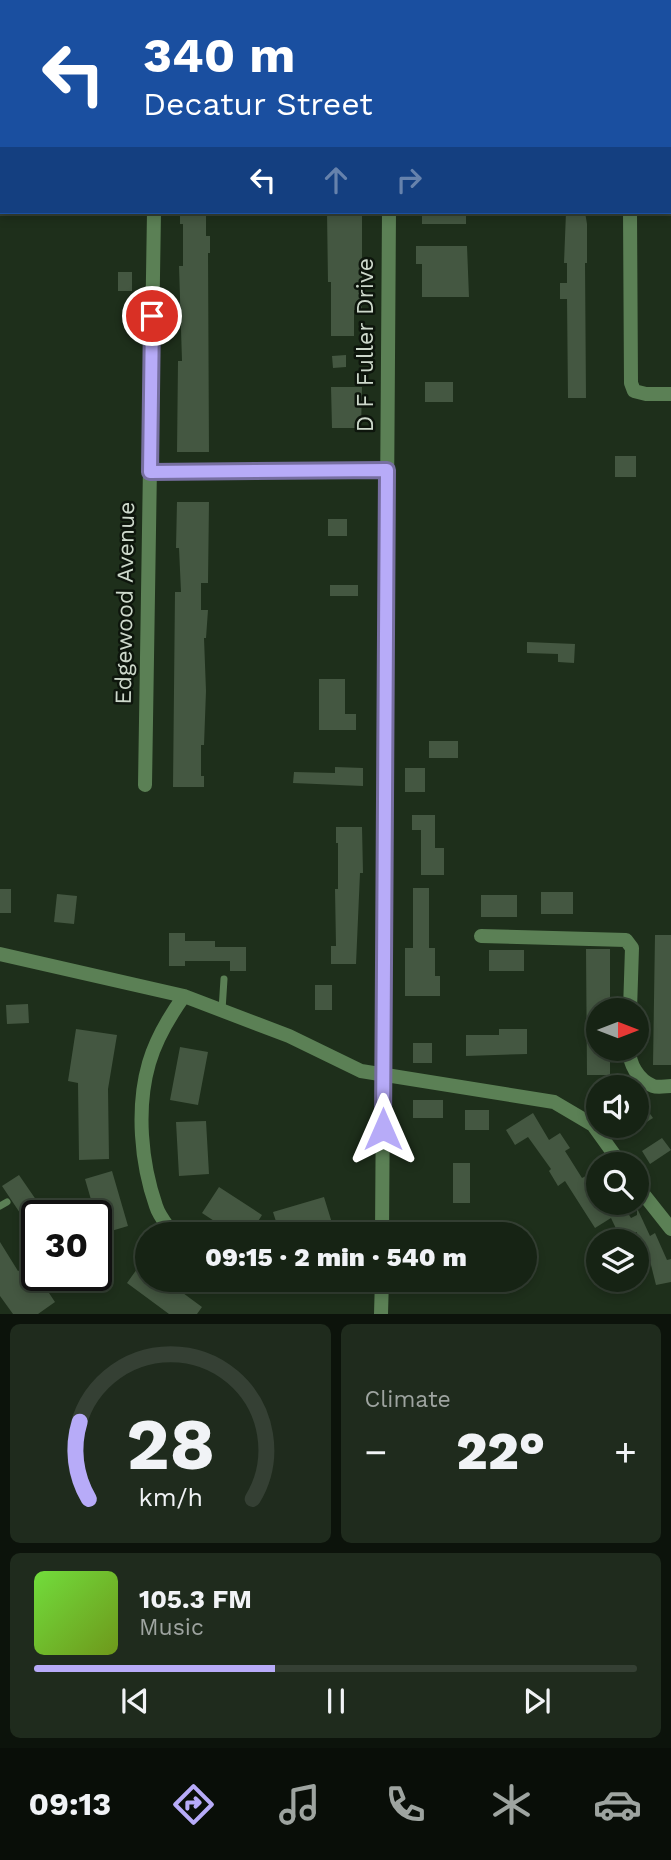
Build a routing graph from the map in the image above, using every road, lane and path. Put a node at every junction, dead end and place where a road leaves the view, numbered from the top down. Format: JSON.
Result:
{"nodes":[{"id":1,"x":153,"y":214,"type":"edge"},
{"id":2,"x":389,"y":214,"type":"edge"},
{"id":3,"x":630,"y":214,"type":"edge"},
{"id":4,"x":671,"y":394,"type":"edge"},
{"id":5,"x":387,"y":470,"type":"junction"},
{"id":6,"x":150,"y":472,"type":"junction"},
{"id":7,"x":145,"y":785,"type":"dead end"},
{"id":8,"x":481,"y":936,"type":"dead end"},
{"id":9,"x":0,"y":954,"type":"edge"},
{"id":10,"x":224,"y":979,"type":"dead end"},
{"id":11,"x":184,"y":996,"type":"junction"},
{"id":12,"x":630,"y":998,"type":"edge"},
{"id":13,"x":222,"y":1011,"type":"junction"},
{"id":14,"x":631,"y":1061,"type":"edge"},
{"id":15,"x":383,"y":1076,"type":"junction"},
{"id":16,"x":671,"y":1086,"type":"edge"},
{"id":17,"x":612,"y":1152,"type":"edge"},
{"id":18,"x":649,"y":1201,"type":"edge"},
{"id":19,"x":165,"y":1222,"type":"edge"},
{"id":20,"x":382,"y":1222,"type":"edge"},
{"id":21,"x":671,"y":1229,"type":"edge"},
{"id":22,"x":382,"y":1292,"type":"edge"},
{"id":23,"x":381,"y":1314,"type":"edge"}],
"edges":[{"from":1,"to":6,"type":"street","name":"Edgewood Avenue"},
{"from":2,"to":5,"type":"street","name":"D F Fuller Drive"},
{"from":3,"to":4,"type":"street"},
{"from":5,"to":6,"type":"street"},
{"from":5,"to":15,"type":"street","name":"D F Fuller Drive"},
{"from":6,"to":7,"type":"street","name":"Edgewood Avenue"},
{"from":8,"to":12,"type":"street"},
{"from":9,"to":11,"type":"street"},
{"from":10,"to":13,"type":"lane"},
{"from":11,"to":13,"type":"street"},
{"from":11,"to":19,"type":"street"},
{"from":13,"to":15,"type":"street"},
{"from":14,"to":16,"type":"street"},
{"from":15,"to":17,"type":"street"},
{"from":15,"to":20,"type":"street","name":"D F Fuller Drive"},
{"from":18,"to":21,"type":"street"},
{"from":22,"to":23,"type":"street"}]}
